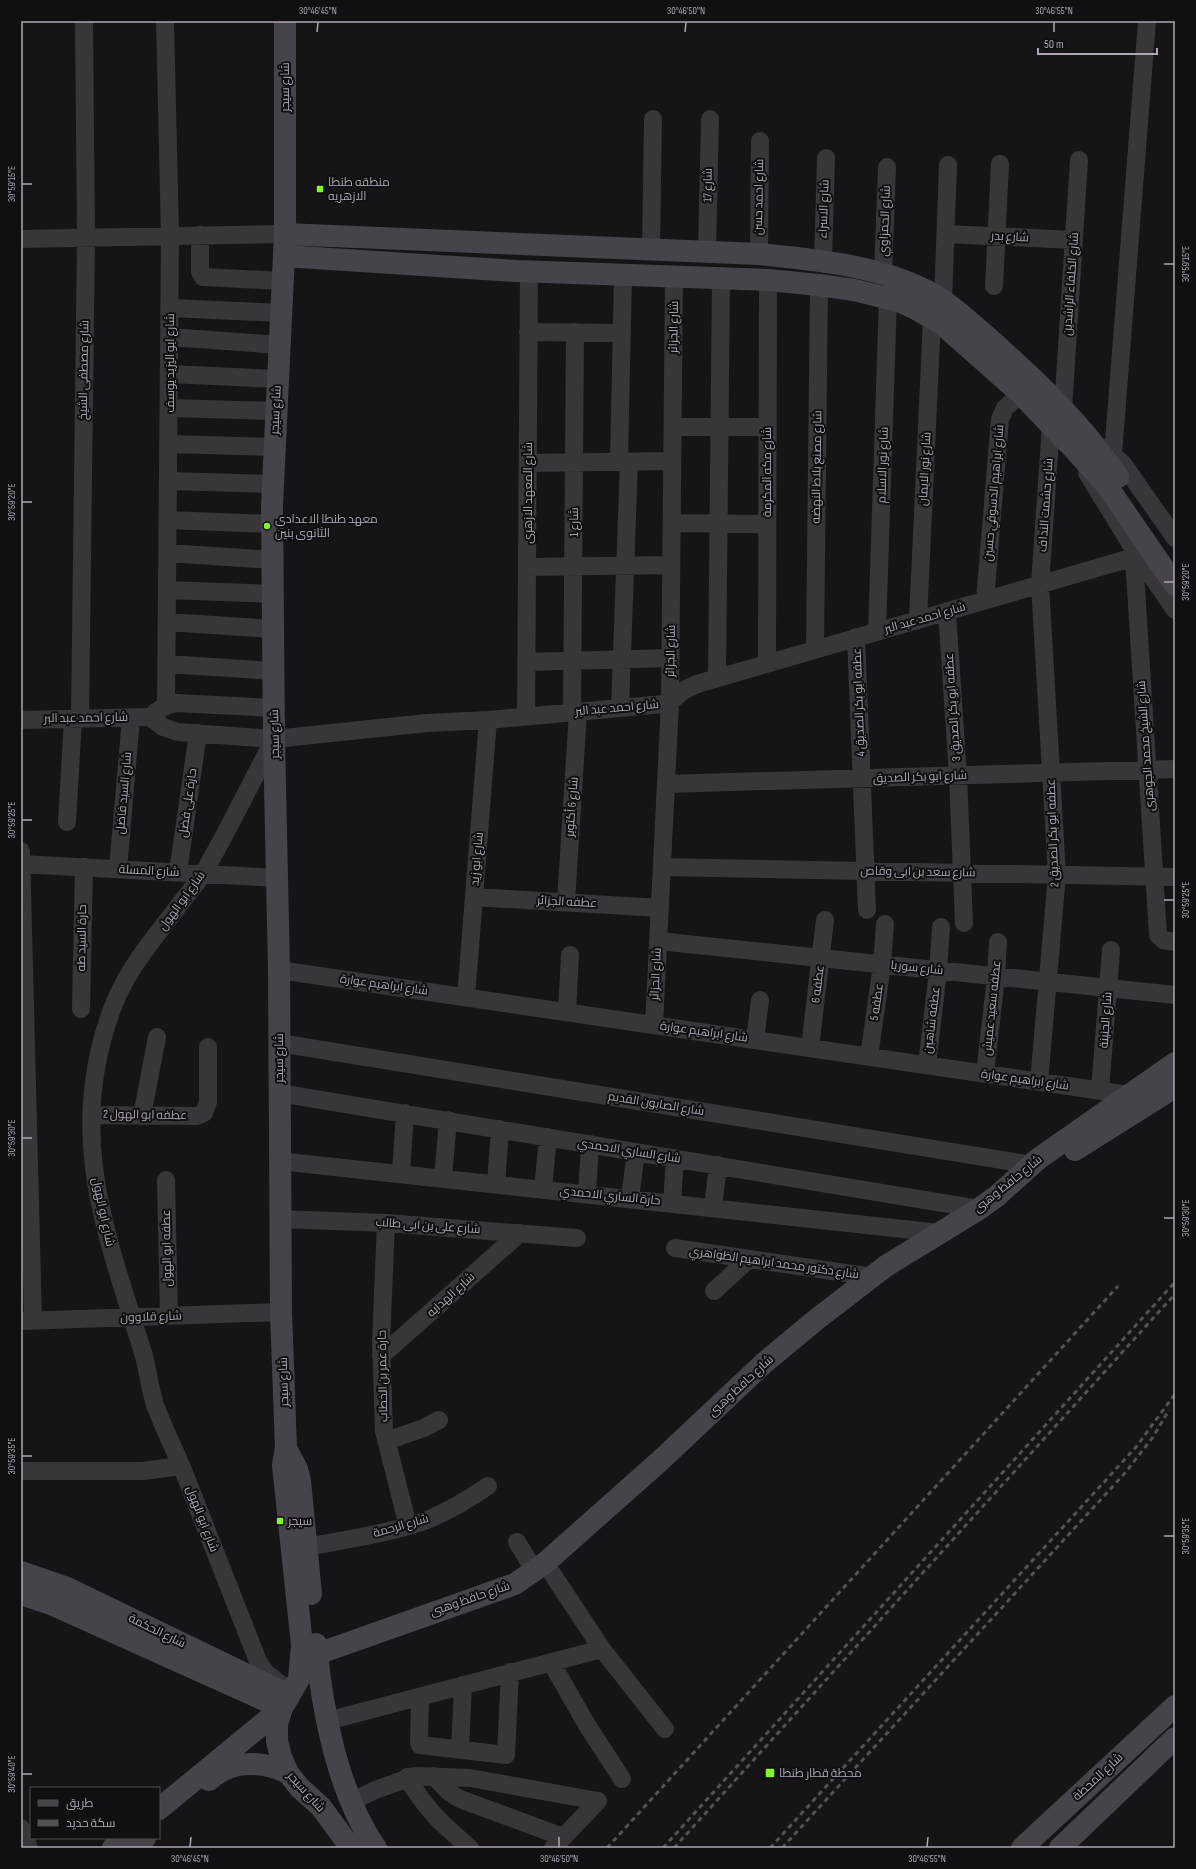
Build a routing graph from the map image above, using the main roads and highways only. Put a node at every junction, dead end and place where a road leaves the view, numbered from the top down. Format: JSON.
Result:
{"nodes":[{"id":1,"x":284,"y":21,"type":"edge"},
{"id":2,"x":285,"y":234,"type":"junction"},
{"id":3,"x":587,"y":247,"type":"junction"},
{"id":4,"x":284,"y":256,"type":"junction"},
{"id":5,"x":586,"y":273,"type":"junction"},
{"id":6,"x":937,"y":310,"type":"junction"},
{"id":7,"x":1057,"y":417,"type":"junction"},
{"id":8,"x":1155,"y":537,"type":"edge"},
{"id":9,"x":1175,"y":560,"type":"edge"},
{"id":10,"x":1175,"y":585,"type":"edge"},
{"id":11,"x":1175,"y":1063,"type":"edge"},
{"id":12,"x":1175,"y":1087,"type":"edge"},
{"id":13,"x":997,"y":1196,"type":"junction"},
{"id":14,"x":286,"y":1448,"type":"junction"},
{"id":15,"x":21,"y":1572,"type":"edge"},
{"id":16,"x":21,"y":1594,"type":"edge"},
{"id":17,"x":317,"y":1654,"type":"junction"},
{"id":18,"x":291,"y":1693,"type":"junction"},
{"id":19,"x":1175,"y":1706,"type":"edge"},
{"id":20,"x":1175,"y":1738,"type":"edge"},
{"id":21,"x":288,"y":1773,"type":"junction"},
{"id":22,"x":348,"y":1793,"type":"junction"},
{"id":23,"x":321,"y":1807,"type":"junction"},
{"id":24,"x":160,"y":1808,"type":"edge"},
{"id":25,"x":160,"y":1825,"type":"edge"},
{"id":26,"x":123,"y":1839,"type":"edge"},
{"id":27,"x":144,"y":1839,"type":"edge"},
{"id":28,"x":113,"y":1848,"type":"edge"},
{"id":29,"x":134,"y":1848,"type":"edge"},
{"id":30,"x":351,"y":1848,"type":"edge"},
{"id":31,"x":376,"y":1848,"type":"edge"},
{"id":32,"x":1022,"y":1848,"type":"edge"},
{"id":33,"x":1060,"y":1848,"type":"edge"}],
"edges":[{"from":1,"to":2,"type":"main road","name":"شارع سيجر"},
{"from":2,"to":3,"type":"main road"},
{"from":2,"to":4,"type":"main road","name":"شارع سيجر"},
{"from":3,"to":5,"type":"main road"},
{"from":3,"to":6,"type":"main road"},
{"from":4,"to":5,"type":"main road"},
{"from":4,"to":14,"type":"main road","name":"شارع سيجر"},
{"from":5,"to":6,"type":"main road"},
{"from":6,"to":7,"type":"main road"},
{"from":6,"to":7,"type":"main road"},
{"from":7,"to":8,"type":"main road"},
{"from":8,"to":9,"type":"main road"},
{"from":8,"to":10,"type":"main road"},
{"from":11,"to":13,"type":"main road","name":"شارع حافظ وهبى"},
{"from":12,"to":13,"type":"main road"},
{"from":13,"to":17,"type":"main road","name":"شارع حافظ وهبى"},
{"from":14,"to":17,"type":"main road","name":"شارع سيجر"},
{"from":14,"to":18,"type":"main road","name":"شارع سيجر"},
{"from":15,"to":18,"type":"main road","name":"شارع الحكمة"},
{"from":16,"to":18,"type":"main road","name":"شارع الحكمة"},
{"from":17,"to":18,"type":"main road","name":"شارع حافظ وهبى"},
{"from":17,"to":22,"type":"main road","name":"شارع سيجر"},
{"from":18,"to":21,"type":"main road","name":"شارع سيجر"},
{"from":18,"to":24,"type":"main road","name":"شارع حافظ وهبى"},
{"from":19,"to":32,"type":"main road","name":"شارع المحطة"},
{"from":20,"to":33,"type":"main road","name":"شارع المحطة"},
{"from":21,"to":23,"type":"main road","name":"شارع سيجر"},
{"from":21,"to":25,"type":"main road"},
{"from":22,"to":23,"type":"main road"},
{"from":22,"to":31,"type":"main road","name":"شارع سيجر"},
{"from":23,"to":30,"type":"main road","name":"شارع سيجر"},
{"from":26,"to":28,"type":"main road"},
{"from":27,"to":29,"type":"main road"}]}
